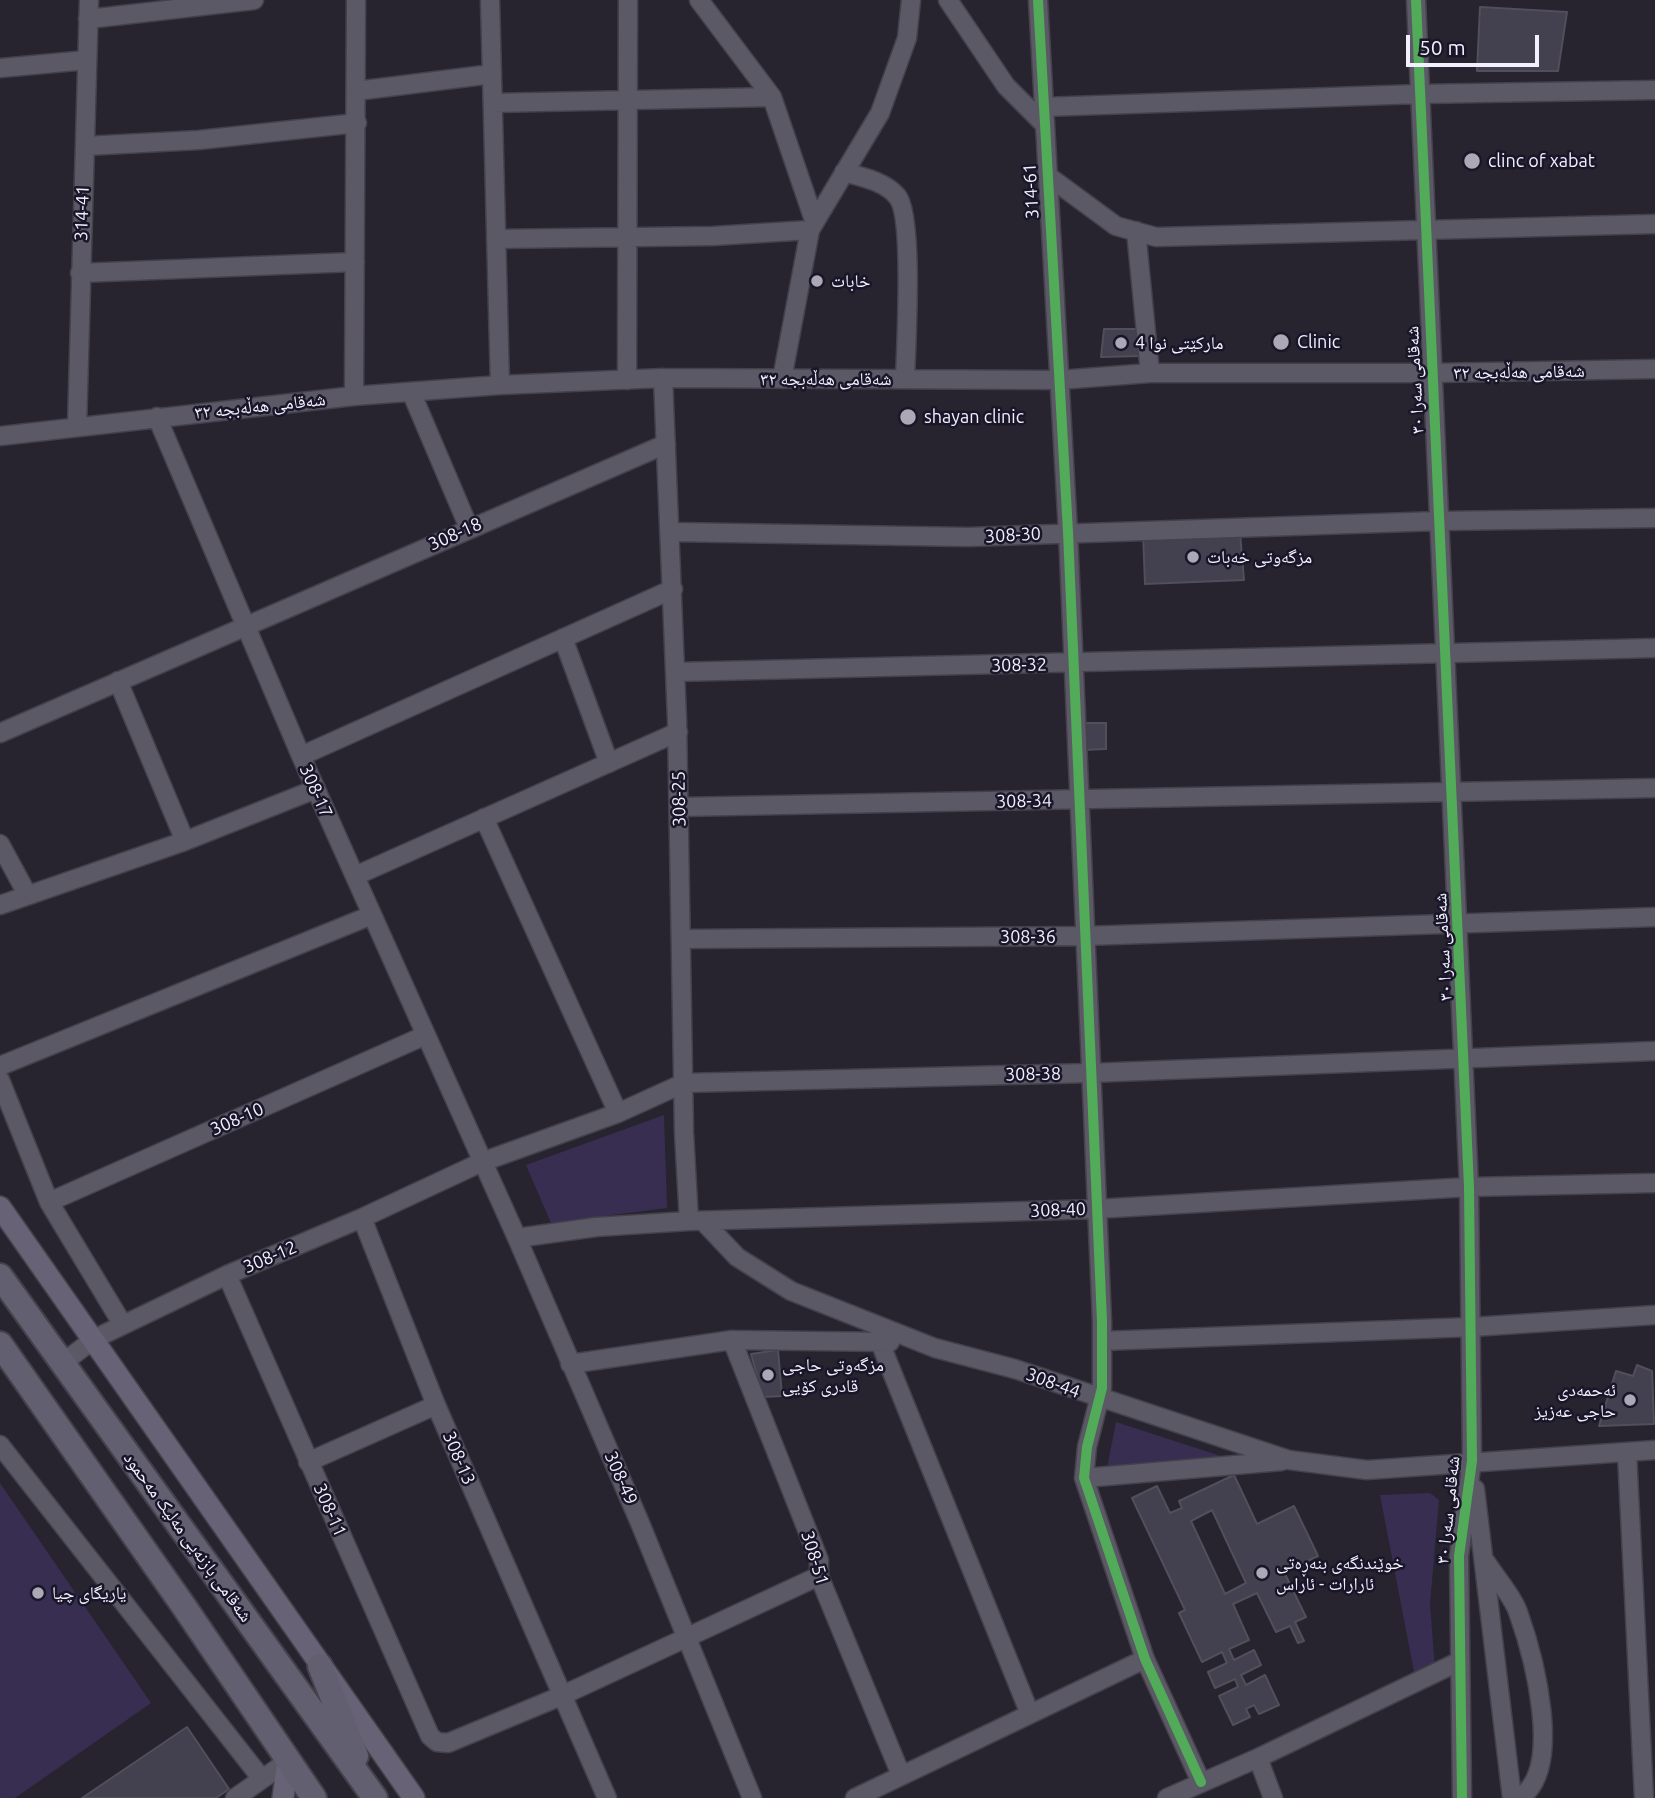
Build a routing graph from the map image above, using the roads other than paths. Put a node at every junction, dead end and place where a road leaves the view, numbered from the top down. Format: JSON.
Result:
{"nodes":[{"id":1,"x":89,"y":0,"type":"edge"},
{"id":2,"x":254,"y":0,"type":"edge"},
{"id":3,"x":356,"y":0,"type":"edge"},
{"id":4,"x":490,"y":0,"type":"edge"},
{"id":5,"x":628,"y":0,"type":"edge"},
{"id":6,"x":699,"y":0,"type":"edge"},
{"id":7,"x":911,"y":0,"type":"edge"},
{"id":8,"x":948,"y":0,"type":"edge"},
{"id":9,"x":1038,"y":0,"type":"edge"},
{"id":10,"x":1416,"y":0,"type":"edge"},
{"id":11,"x":229,"y":2,"type":"edge"},
{"id":12,"x":88,"y":19,"type":"junction"},
{"id":13,"x":87,"y":60,"type":"junction"},
{"id":14,"x":0,"y":68,"type":"edge"},
{"id":15,"x":492,"y":74,"type":"junction"},
{"id":16,"x":1655,"y":90,"type":"edge"},
{"id":17,"x":356,"y":91,"type":"junction"},
{"id":18,"x":1419,"y":94,"type":"junction"},
{"id":19,"x":772,"y":97,"type":"junction"},
{"id":20,"x":628,"y":101,"type":"junction"},
{"id":21,"x":493,"y":103,"type":"junction"},
{"id":22,"x":1043,"y":107,"type":"junction"},
{"id":23,"x":357,"y":123,"type":"junction"},
{"id":24,"x":1045,"y":125,"type":"junction"},
{"id":25,"x":85,"y":146,"type":"junction"},
{"id":26,"x":844,"y":172,"type":"junction"},
{"id":27,"x":1048,"y":176,"type":"junction"},
{"id":28,"x":1655,"y":224,"type":"edge"},
{"id":29,"x":812,"y":225,"type":"junction"},
{"id":30,"x":1425,"y":229,"type":"junction"},
{"id":31,"x":1136,"y":232,"type":"junction"},
{"id":32,"x":628,"y":238,"type":"junction"},
{"id":33,"x":496,"y":239,"type":"junction"},
{"id":34,"x":355,"y":261,"type":"junction"},
{"id":35,"x":80,"y":273,"type":"junction"},
{"id":36,"x":1655,"y":369,"type":"edge"},
{"id":37,"x":1150,"y":373,"type":"junction"},
{"id":38,"x":1432,"y":373,"type":"junction"},
{"id":39,"x":663,"y":378,"type":"junction"},
{"id":40,"x":782,"y":379,"type":"junction"},
{"id":41,"x":905,"y":379,"type":"junction"},
{"id":42,"x":627,"y":380,"type":"junction"},
{"id":43,"x":1059,"y":380,"type":"junction"},
{"id":44,"x":500,"y":384,"type":"junction"},
{"id":45,"x":412,"y":394,"type":"junction"},
{"id":46,"x":354,"y":396,"type":"junction"},
{"id":47,"x":157,"y":417,"type":"junction"},
{"id":48,"x":77,"y":427,"type":"junction"},
{"id":49,"x":0,"y":436,"type":"edge"},
{"id":50,"x":666,"y":444,"type":"junction"},
{"id":51,"x":1655,"y":518,"type":"edge"},
{"id":52,"x":1439,"y":521,"type":"junction"},
{"id":53,"x":469,"y":528,"type":"junction"},
{"id":54,"x":671,"y":532,"type":"junction"},
{"id":55,"x":1068,"y":532,"type":"junction"},
{"id":56,"x":673,"y":589,"type":"junction"},
{"id":57,"x":246,"y":626,"type":"junction"},
{"id":58,"x":563,"y":638,"type":"junction"},
{"id":59,"x":1655,"y":648,"type":"edge"},
{"id":60,"x":1446,"y":652,"type":"junction"},
{"id":61,"x":1073,"y":664,"type":"junction"},
{"id":62,"x":676,"y":672,"type":"junction"},
{"id":63,"x":118,"y":681,"type":"junction"},
{"id":64,"x":678,"y":732,"type":"junction"},
{"id":65,"x":0,"y":733,"type":"edge"},
{"id":66,"x":301,"y":756,"type":"junction"},
{"id":67,"x":609,"y":763,"type":"junction"},
{"id":68,"x":1655,"y":788,"type":"edge"},
{"id":69,"x":316,"y":789,"type":"junction"},
{"id":70,"x":1452,"y":792,"type":"junction"},
{"id":71,"x":1077,"y":800,"type":"junction"},
{"id":72,"x":679,"y":807,"type":"junction"},
{"id":73,"x":484,"y":818,"type":"junction"},
{"id":74,"x":184,"y":841,"type":"junction"},
{"id":75,"x":0,"y":844,"type":"edge"},
{"id":76,"x":355,"y":876,"type":"junction"},
{"id":77,"x":27,"y":894,"type":"junction"},
{"id":78,"x":0,"y":905,"type":"edge"},
{"id":79,"x":372,"y":915,"type":"junction"},
{"id":80,"x":1655,"y":917,"type":"edge"},
{"id":81,"x":1459,"y":923,"type":"junction"},
{"id":82,"x":1084,"y":936,"type":"junction"},
{"id":83,"x":681,"y":939,"type":"junction"},
{"id":84,"x":426,"y":1035,"type":"junction"},
{"id":85,"x":1655,"y":1051,"type":"edge"},
{"id":86,"x":1466,"y":1056,"type":"junction"},
{"id":87,"x":0,"y":1066,"type":"edge"},
{"id":88,"x":1090,"y":1073,"type":"junction"},
{"id":89,"x":0,"y":1080,"type":"edge"},
{"id":90,"x":684,"y":1083,"type":"junction"},
{"id":91,"x":618,"y":1113,"type":"junction"},
{"id":92,"x":482,"y":1162,"type":"junction"},
{"id":93,"x":1655,"y":1184,"type":"edge"},
{"id":94,"x":1469,"y":1187,"type":"junction"},
{"id":95,"x":49,"y":1202,"type":"junction"},
{"id":96,"x":0,"y":1207,"type":"edge"},
{"id":97,"x":1096,"y":1209,"type":"junction"},
{"id":98,"x":362,"y":1218,"type":"junction"},
{"id":99,"x":697,"y":1221,"type":"junction"},
{"id":100,"x":517,"y":1238,"type":"junction"},
{"id":101,"x":227,"y":1275,"type":"junction"},
{"id":102,"x":0,"y":1276,"type":"edge"},
{"id":103,"x":1655,"y":1315,"type":"edge"},
{"id":104,"x":123,"y":1325,"type":"junction"},
{"id":105,"x":1472,"y":1327,"type":"junction"},
{"id":106,"x":94,"y":1339,"type":"junction"},
{"id":107,"x":732,"y":1340,"type":"junction"},
{"id":108,"x":879,"y":1340,"type":"junction"},
{"id":109,"x":1102,"y":1341,"type":"junction"},
{"id":110,"x":0,"y":1344,"type":"edge"},
{"id":111,"x":935,"y":1348,"type":"junction"},
{"id":112,"x":64,"y":1362,"type":"junction"},
{"id":113,"x":570,"y":1363,"type":"junction"},
{"id":114,"x":1100,"y":1399,"type":"junction"},
{"id":115,"x":436,"y":1405,"type":"junction"},
{"id":116,"x":0,"y":1445,"type":"edge"},
{"id":117,"x":1655,"y":1450,"type":"edge"},
{"id":118,"x":1627,"y":1453,"type":"junction"},
{"id":119,"x":1289,"y":1460,"type":"junction"},
{"id":120,"x":1472,"y":1461,"type":"junction"},
{"id":121,"x":308,"y":1462,"type":"junction"},
{"id":122,"x":1084,"y":1478,"type":"junction"},
{"id":123,"x":1482,"y":1556,"type":"junction"},
{"id":124,"x":819,"y":1576,"type":"junction"},
{"id":125,"x":687,"y":1635,"type":"junction"},
{"id":126,"x":1145,"y":1659,"type":"junction"},
{"id":127,"x":1458,"y":1662,"type":"junction"},
{"id":128,"x":320,"y":1665,"type":"junction"},
{"id":129,"x":561,"y":1696,"type":"junction"},
{"id":130,"x":1030,"y":1714,"type":"junction"},
{"id":131,"x":1258,"y":1758,"type":"junction"},
{"id":132,"x":288,"y":1761,"type":"junction"},
{"id":133,"x":901,"y":1775,"type":"junction"},
{"id":134,"x":262,"y":1779,"type":"junction"},
{"id":135,"x":1201,"y":1782,"type":"junction"},
{"id":136,"x":373,"y":1795,"type":"edge"},
{"id":137,"x":235,"y":1798,"type":"edge"},
{"id":138,"x":283,"y":1798,"type":"edge"},
{"id":139,"x":314,"y":1798,"type":"edge"},
{"id":140,"x":414,"y":1798,"type":"edge"},
{"id":141,"x":607,"y":1798,"type":"edge"},
{"id":142,"x":752,"y":1798,"type":"edge"},
{"id":143,"x":855,"y":1798,"type":"edge"},
{"id":144,"x":1167,"y":1798,"type":"edge"},
{"id":145,"x":1273,"y":1798,"type":"edge"},
{"id":146,"x":1462,"y":1798,"type":"edge"},
{"id":147,"x":1512,"y":1798,"type":"edge"},
{"id":148,"x":1519,"y":1798,"type":"edge"},
{"id":149,"x":1644,"y":1798,"type":"edge"}],
"edges":[{"from":1,"to":12,"type":"street","name":"314-41"},
{"from":2,"to":11,"type":"street"},
{"from":3,"to":17,"type":"street"},
{"from":4,"to":15,"type":"street"},
{"from":5,"to":20,"type":"street"},
{"from":6,"to":19,"type":"street"},
{"from":7,"to":26,"type":"street"},
{"from":8,"to":24,"type":"street"},
{"from":9,"to":22,"type":"street","name":"314-61"},
{"from":10,"to":18,"type":"street","name":"شەقامی سەرا ٣٠"},
{"from":11,"to":12,"type":"street"},
{"from":12,"to":13,"type":"street","name":"314-41"},
{"from":13,"to":14,"type":"street"},
{"from":13,"to":25,"type":"street","name":"314-41"},
{"from":15,"to":17,"type":"street"},
{"from":15,"to":21,"type":"street"},
{"from":16,"to":18,"type":"street"},
{"from":17,"to":23,"type":"street"},
{"from":18,"to":22,"type":"street"},
{"from":18,"to":30,"type":"street","name":"شەقامی سەرا ٣٠"},
{"from":19,"to":20,"type":"street"},
{"from":19,"to":29,"type":"street"},
{"from":20,"to":21,"type":"street"},
{"from":20,"to":32,"type":"street"},
{"from":21,"to":33,"type":"street"},
{"from":22,"to":24,"type":"street","name":"314-61"},
{"from":23,"to":25,"type":"street"},
{"from":23,"to":34,"type":"street"},
{"from":24,"to":27,"type":"street","name":"314-61"},
{"from":25,"to":35,"type":"street","name":"314-41"},
{"from":26,"to":29,"type":"street"},
{"from":26,"to":41,"type":"street"},
{"from":27,"to":31,"type":"street"},
{"from":27,"to":43,"type":"street","name":"314-61"},
{"from":28,"to":30,"type":"street"},
{"from":29,"to":32,"type":"street"},
{"from":29,"to":40,"type":"street"},
{"from":30,"to":31,"type":"street"},
{"from":30,"to":38,"type":"street","name":"شەقامی سەرا ٣٠"},
{"from":31,"to":37,"type":"street"},
{"from":32,"to":33,"type":"street"},
{"from":32,"to":42,"type":"street"},
{"from":33,"to":44,"type":"street"},
{"from":34,"to":35,"type":"street"},
{"from":34,"to":46,"type":"street"},
{"from":35,"to":48,"type":"street","name":"314-41"},
{"from":36,"to":38,"type":"street","name":"شەقامی هەڵەبجە ٣٢"},
{"from":37,"to":38,"type":"street","name":"شەقامی هەڵەبجە ٣٢"},
{"from":37,"to":43,"type":"street","name":"شەقامی هەڵەبجە ٣٢"},
{"from":38,"to":52,"type":"street","name":"شەقامی سەرا ٣٠"},
{"from":39,"to":40,"type":"street","name":"شەقامی هەڵەبجە ٣٢"},
{"from":39,"to":42,"type":"street","name":"شەقامی هەڵەبجە ٣٢"},
{"from":39,"to":50,"type":"street","name":"308-25"},
{"from":40,"to":41,"type":"street","name":"شەقامی هەڵەبجە ٣٢"},
{"from":41,"to":43,"type":"street","name":"شەقامی هەڵەبجە ٣٢"},
{"from":42,"to":44,"type":"street","name":"شەقامی هەڵەبجە ٣٢"},
{"from":43,"to":55,"type":"street","name":"314-61"},
{"from":44,"to":45,"type":"street","name":"شەقامی هەڵەبجە ٣٢"},
{"from":45,"to":46,"type":"street","name":"شەقامی هەڵەبجە ٣٢"},
{"from":45,"to":53,"type":"street"},
{"from":46,"to":47,"type":"street","name":"شەقامی هەڵەبجە ٣٢"},
{"from":47,"to":48,"type":"street","name":"شەقامی هەڵەبجە ٣٢"},
{"from":47,"to":57,"type":"street","name":"308-17"},
{"from":48,"to":49,"type":"street","name":"شەقامی هەڵەبجە ٣٢"},
{"from":50,"to":53,"type":"street","name":"308-18"},
{"from":50,"to":54,"type":"street","name":"308-25"},
{"from":51,"to":52,"type":"street","name":"308-30"},
{"from":52,"to":55,"type":"street","name":"308-30"},
{"from":52,"to":60,"type":"street","name":"شەقامی سەرا ٣٠"},
{"from":53,"to":57,"type":"street","name":"308-18"},
{"from":54,"to":55,"type":"street","name":"308-30"},
{"from":54,"to":56,"type":"street","name":"308-25"},
{"from":55,"to":61,"type":"street","name":"314-61"},
{"from":56,"to":58,"type":"street"},
{"from":56,"to":62,"type":"street","name":"308-25"},
{"from":57,"to":63,"type":"street","name":"308-18"},
{"from":57,"to":66,"type":"street","name":"308-17"},
{"from":58,"to":66,"type":"street"},
{"from":58,"to":67,"type":"street"},
{"from":59,"to":60,"type":"street","name":"308-32"},
{"from":60,"to":61,"type":"street","name":"308-32"},
{"from":60,"to":70,"type":"street","name":"شەقامی سەرا ٣٠"},
{"from":61,"to":62,"type":"street","name":"308-32"},
{"from":61,"to":71,"type":"street","name":"314-61"},
{"from":62,"to":64,"type":"street","name":"308-25"},
{"from":63,"to":65,"type":"street","name":"308-18"},
{"from":63,"to":74,"type":"street"},
{"from":64,"to":67,"type":"street"},
{"from":64,"to":72,"type":"street","name":"308-25"},
{"from":66,"to":69,"type":"street","name":"308-17"},
{"from":67,"to":73,"type":"street"},
{"from":68,"to":70,"type":"street","name":"308-34"},
{"from":69,"to":74,"type":"street"},
{"from":69,"to":76,"type":"street","name":"308-17"},
{"from":70,"to":71,"type":"street","name":"308-34"},
{"from":70,"to":81,"type":"street","name":"شەقامی سەرا ٣٠"},
{"from":71,"to":72,"type":"street","name":"308-34"},
{"from":71,"to":82,"type":"street","name":"314-61"},
{"from":72,"to":83,"type":"street","name":"308-25"},
{"from":73,"to":76,"type":"street"},
{"from":73,"to":91,"type":"street"},
{"from":74,"to":77,"type":"street"},
{"from":75,"to":77,"type":"street"},
{"from":76,"to":79,"type":"street","name":"308-17"},
{"from":77,"to":78,"type":"street"},
{"from":79,"to":84,"type":"street","name":"308-17"},
{"from":79,"to":87,"type":"street"},
{"from":80,"to":81,"type":"street","name":"308-36"},
{"from":81,"to":82,"type":"street","name":"308-36"},
{"from":81,"to":86,"type":"street","name":"شەقامی سەرا ٣٠"},
{"from":82,"to":83,"type":"street","name":"308-36"},
{"from":82,"to":88,"type":"street","name":"314-61"},
{"from":83,"to":90,"type":"street","name":"308-25"},
{"from":84,"to":92,"type":"street","name":"308-17"},
{"from":84,"to":95,"type":"street","name":"308-10"},
{"from":85,"to":86,"type":"street","name":"308-38"},
{"from":86,"to":88,"type":"street","name":"308-38"},
{"from":86,"to":94,"type":"street","name":"شەقامی سەرا ٣٠"},
{"from":88,"to":90,"type":"street","name":"308-38"},
{"from":88,"to":97,"type":"street","name":"314-61"},
{"from":89,"to":95,"type":"street"},
{"from":90,"to":91,"type":"street","name":"308-12"},
{"from":90,"to":99,"type":"street","name":"308-25"},
{"from":91,"to":92,"type":"street","name":"308-12"},
{"from":92,"to":98,"type":"street","name":"308-12"},
{"from":92,"to":100,"type":"street","name":"308-49"},
{"from":93,"to":94,"type":"street","name":"308-40"},
{"from":94,"to":97,"type":"street","name":"308-40"},
{"from":94,"to":105,"type":"street","name":"شەقامی سەرا ٣٠"},
{"from":95,"to":104,"type":"street"},
{"from":96,"to":106,"type":"main road"},
{"from":97,"to":99,"type":"street","name":"308-40"},
{"from":97,"to":109,"type":"street","name":"314-61"},
{"from":98,"to":101,"type":"street","name":"308-12"},
{"from":98,"to":115,"type":"street","name":"308-13"},
{"from":99,"to":100,"type":"street","name":"308-40"},
{"from":99,"to":111,"type":"street","name":"308-44"},
{"from":100,"to":113,"type":"street","name":"308-49"},
{"from":101,"to":104,"type":"street","name":"308-12"},
{"from":101,"to":121,"type":"street","name":"308-11"},
{"from":102,"to":112,"type":"highway","name":"شەقامی بازنەیی مەلیک مەحمود"},
{"from":103,"to":105,"type":"street"},
{"from":104,"to":106,"type":"street","name":"308-12"},
{"from":105,"to":109,"type":"street"},
{"from":105,"to":120,"type":"street","name":"شەقامی سەرا ٣٠"},
{"from":106,"to":112,"type":"street","name":"308-12"},
{"from":106,"to":128,"type":"main road"},
{"from":107,"to":108,"type":"street"},
{"from":107,"to":113,"type":"street"},
{"from":107,"to":124,"type":"street","name":"308-51"},
{"from":108,"to":111,"type":"street"},
{"from":108,"to":130,"type":"street"},
{"from":109,"to":114,"type":"street","name":"314-61"},
{"from":110,"to":132,"type":"highway"},
{"from":111,"to":114,"type":"street","name":"308-44"},
{"from":112,"to":136,"type":"highway","name":"شەقامی بازنەیی مەلیک مەحمود"},
{"from":113,"to":125,"type":"street","name":"308-49"},
{"from":114,"to":119,"type":"street","name":"308-44"},
{"from":114,"to":122,"type":"street","name":"314-61"},
{"from":115,"to":121,"type":"street"},
{"from":115,"to":129,"type":"street","name":"308-13"},
{"from":116,"to":134,"type":"street"},
{"from":117,"to":118,"type":"street","name":"308-44"},
{"from":118,"to":120,"type":"street","name":"308-44"},
{"from":118,"to":149,"type":"street"},
{"from":119,"to":120,"type":"street","name":"308-44"},
{"from":119,"to":122,"type":"street"},
{"from":120,"to":123,"type":"street"},
{"from":120,"to":127,"type":"street","name":"شەقامی سەرا ٣٠"},
{"from":121,"to":129,"type":"street","name":"308-11"},
{"from":122,"to":126,"type":"street"},
{"from":123,"to":147,"type":"street"},
{"from":123,"to":148,"type":"street"},
{"from":124,"to":125,"type":"street"},
{"from":124,"to":133,"type":"street","name":"308-51"},
{"from":125,"to":129,"type":"street"},
{"from":125,"to":142,"type":"street","name":"308-49"},
{"from":126,"to":130,"type":"street"},
{"from":126,"to":135,"type":"street"},
{"from":127,"to":131,"type":"street"},
{"from":127,"to":146,"type":"street","name":"شەقامی سەرا ٣٠"},
{"from":128,"to":136,"type":"highway"},
{"from":128,"to":140,"type":"main road"},
{"from":129,"to":141,"type":"street","name":"308-13"},
{"from":130,"to":133,"type":"street"},
{"from":131,"to":135,"type":"street"},
{"from":131,"to":145,"type":"street"},
{"from":132,"to":134,"type":"street"},
{"from":132,"to":138,"type":"main road"},
{"from":132,"to":139,"type":"highway"},
{"from":133,"to":143,"type":"street"},
{"from":134,"to":137,"type":"street"},
{"from":135,"to":144,"type":"street"}]}
